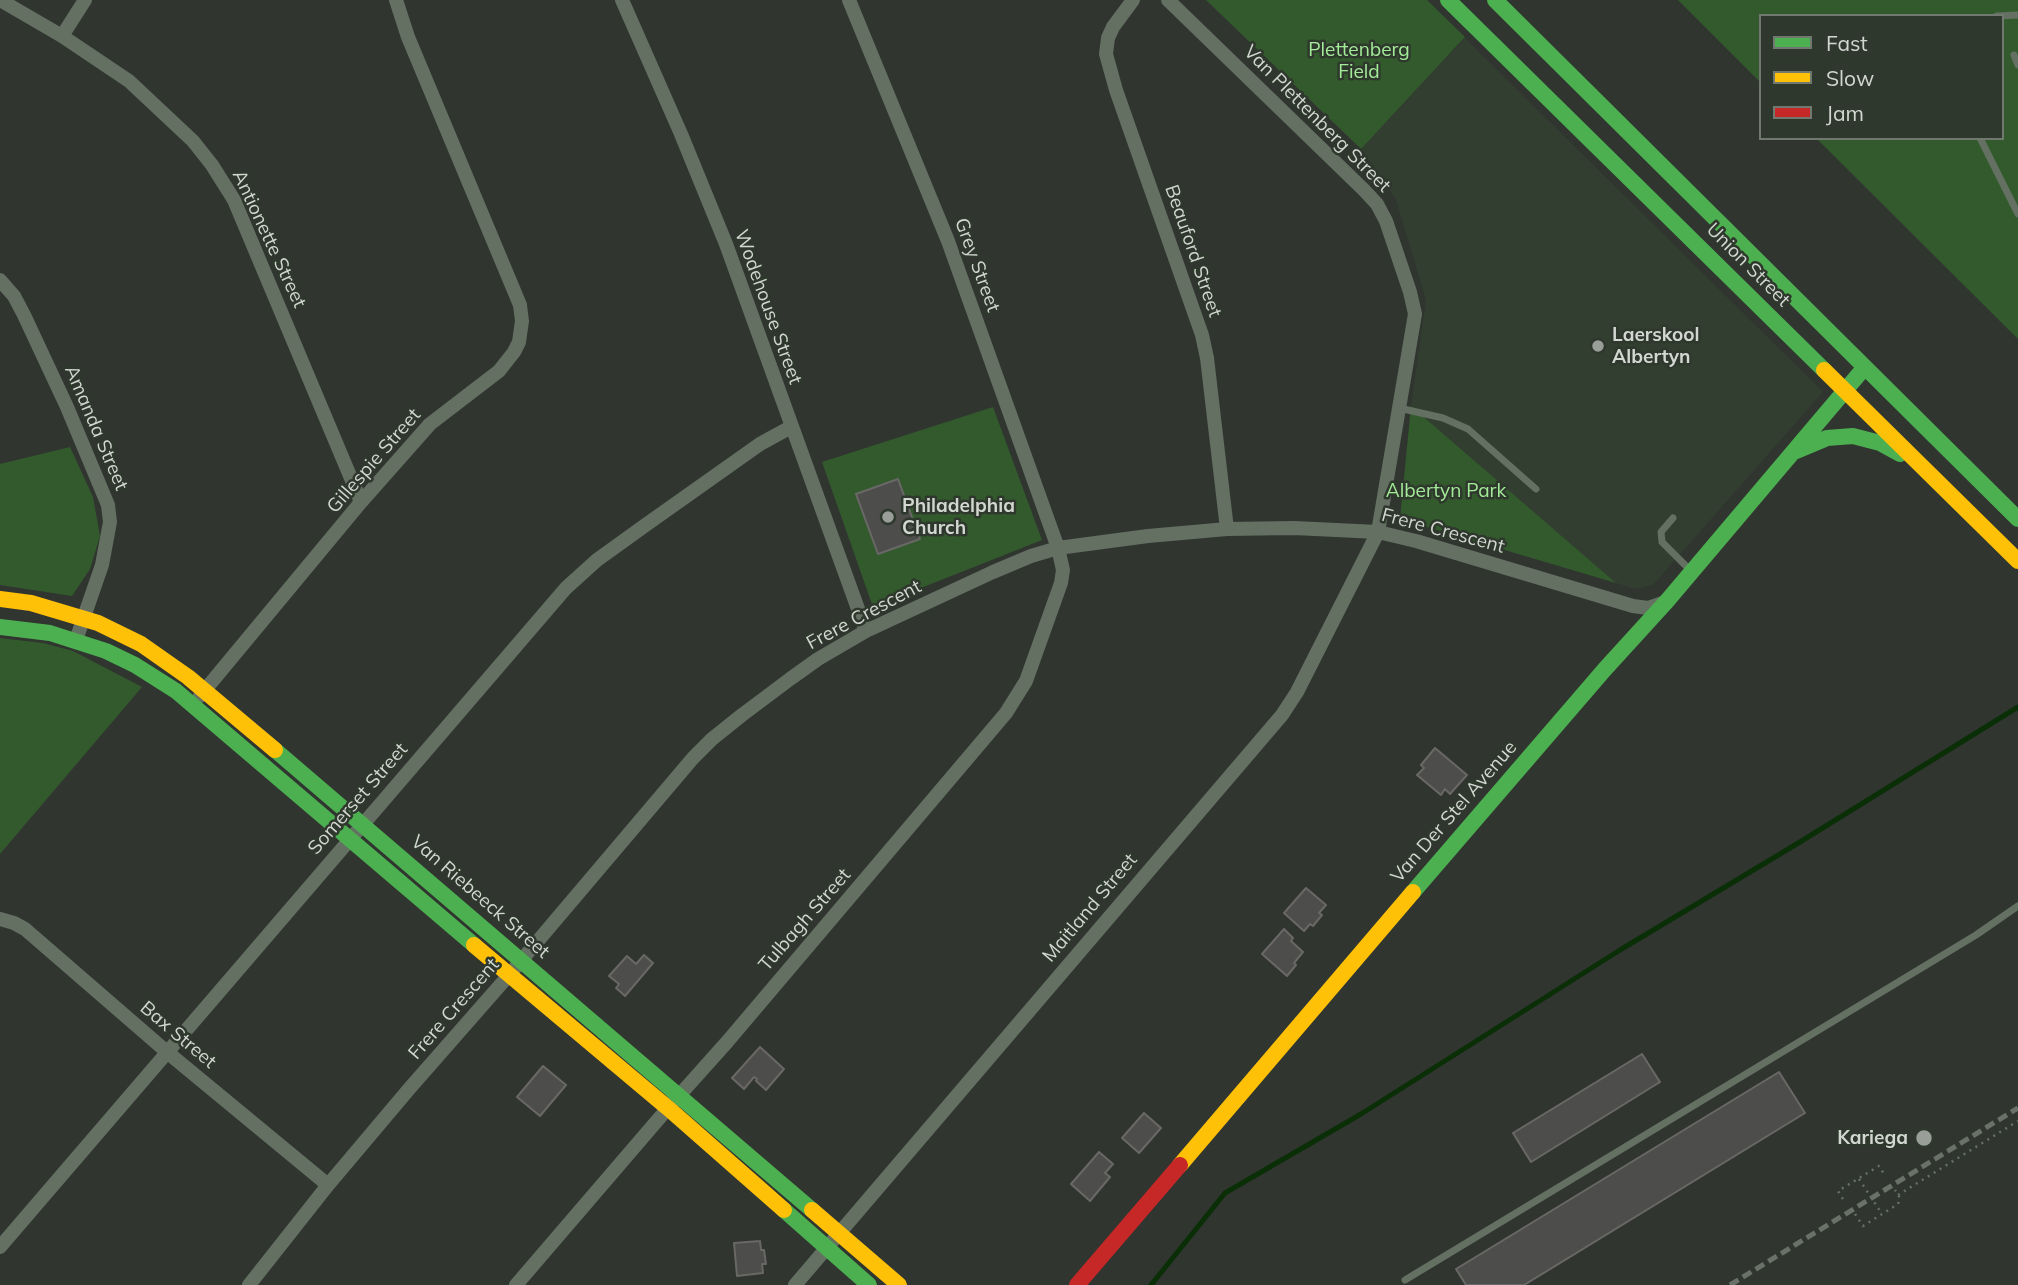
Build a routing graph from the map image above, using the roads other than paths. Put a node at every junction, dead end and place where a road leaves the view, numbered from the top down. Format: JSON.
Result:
{"nodes":[{"id":1,"x":0,"y":0,"type":"edge"},
{"id":2,"x":85,"y":0,"type":"edge"},
{"id":3,"x":396,"y":0,"type":"edge"},
{"id":4,"x":622,"y":0,"type":"edge"},
{"id":5,"x":849,"y":0,"type":"edge"},
{"id":6,"x":1133,"y":0,"type":"edge"},
{"id":7,"x":1168,"y":0,"type":"edge"},
{"id":8,"x":1448,"y":0,"type":"edge"},
{"id":9,"x":1495,"y":0,"type":"edge"},
{"id":10,"x":62,"y":36,"type":"junction"},
{"id":11,"x":2014,"y":55,"type":"dead end"},
{"id":12,"x":2018,"y":65,"type":"edge"},
{"id":13,"x":1538,"y":66,"type":"junction"},
{"id":14,"x":1981,"y":140,"type":"edge"},
{"id":15,"x":2018,"y":214,"type":"edge"},
{"id":16,"x":0,"y":280,"type":"edge"},
{"id":17,"x":1865,"y":368,"type":"junction"},
{"id":18,"x":1844,"y":390,"type":"junction"},
{"id":19,"x":1399,"y":408,"type":"junction"},
{"id":20,"x":791,"y":427,"type":"junction"},
{"id":21,"x":1791,"y":453,"type":"junction"},
{"id":22,"x":1926,"y":470,"type":"junction"},
{"id":23,"x":1536,"y":489,"type":"dead end"},
{"id":24,"x":360,"y":502,"type":"junction"},
{"id":25,"x":1673,"y":518,"type":"dead end"},
{"id":26,"x":2018,"y":519,"type":"edge"},
{"id":27,"x":1227,"y":529,"type":"junction"},
{"id":28,"x":1378,"y":532,"type":"junction"},
{"id":29,"x":1058,"y":548,"type":"junction"},
{"id":30,"x":2018,"y":561,"type":"edge"},
{"id":31,"x":1691,"y":572,"type":"junction"},
{"id":32,"x":0,"y":600,"type":"edge"},
{"id":33,"x":1667,"y":600,"type":"junction"},
{"id":34,"x":84,"y":617,"type":"junction"},
{"id":35,"x":0,"y":628,"type":"edge"},
{"id":36,"x":866,"y":631,"type":"junction"},
{"id":37,"x":76,"y":640,"type":"junction"},
{"id":38,"x":204,"y":690,"type":"junction"},
{"id":39,"x":193,"y":705,"type":"junction"},
{"id":40,"x":363,"y":824,"type":"junction"},
{"id":41,"x":349,"y":840,"type":"junction"},
{"id":42,"x":2018,"y":905,"type":"edge"},
{"id":43,"x":0,"y":919,"type":"edge"},
{"id":44,"x":521,"y":960,"type":"junction"},
{"id":45,"x":509,"y":975,"type":"junction"},
{"id":46,"x":167,"y":1052,"type":"junction"},
{"id":47,"x":673,"y":1102,"type":"junction"},
{"id":48,"x":328,"y":1185,"type":"junction"},
{"id":49,"x":838,"y":1234,"type":"junction"},
{"id":50,"x":0,"y":1247,"type":"edge"},
{"id":51,"x":827,"y":1248,"type":"junction"},
{"id":52,"x":1405,"y":1280,"type":"dead end"},
{"id":53,"x":249,"y":1285,"type":"edge"},
{"id":54,"x":516,"y":1285,"type":"edge"},
{"id":55,"x":795,"y":1285,"type":"edge"},
{"id":56,"x":869,"y":1285,"type":"edge"},
{"id":57,"x":899,"y":1285,"type":"edge"},
{"id":58,"x":1077,"y":1285,"type":"edge"}],
"edges":[{"from":1,"to":10,"type":"street","name":"Antionette Street"},
{"from":2,"to":10,"type":"street"},
{"from":3,"to":24,"type":"street","name":"Gillespie Street"},
{"from":4,"to":20,"type":"street","name":"Wodehouse Street"},
{"from":5,"to":29,"type":"street","name":"Grey Street"},
{"from":6,"to":27,"type":"street","name":"Beauford Street"},
{"from":7,"to":19,"type":"street","name":"Van Plettenberg Street"},
{"from":8,"to":13,"type":"street","name":"Union Street"},
{"from":9,"to":13,"type":"street","name":"Union Street"},
{"from":10,"to":24,"type":"street","name":"Antionette Street"},
{"from":11,"to":12,"type":"lane"},
{"from":13,"to":17,"type":"street","name":"Union Street"},
{"from":13,"to":18,"type":"street","name":"Union Street"},
{"from":14,"to":15,"type":"lane"},
{"from":16,"to":34,"type":"street","name":"Amanda Street"},
{"from":17,"to":18,"type":"street","name":"Van Der Stel Avenue"},
{"from":17,"to":26,"type":"street","name":"Union Street"},
{"from":18,"to":21,"type":"street","name":"Van Der Stel Avenue"},
{"from":18,"to":22,"type":"street","name":"Union Street"},
{"from":19,"to":23,"type":"lane"},
{"from":19,"to":28,"type":"street","name":"Van Plettenberg Street"},
{"from":20,"to":36,"type":"street","name":"Wodehouse Street"},
{"from":20,"to":40,"type":"street","name":"Somerset Street"},
{"from":21,"to":22,"type":"street"},
{"from":21,"to":31,"type":"street","name":"Van Der Stel Avenue"},
{"from":22,"to":30,"type":"street","name":"Union Street"},
{"from":24,"to":38,"type":"street","name":"Gillespie Street"},
{"from":25,"to":31,"type":"lane"},
{"from":27,"to":28,"type":"street","name":"Frere Crescent"},
{"from":27,"to":29,"type":"street","name":"Frere Crescent"},
{"from":28,"to":33,"type":"street","name":"Frere Crescent"},
{"from":28,"to":49,"type":"street","name":"Maitland Street"},
{"from":29,"to":36,"type":"street","name":"Frere Crescent"},
{"from":29,"to":47,"type":"street","name":"Tulbagh Street"},
{"from":31,"to":33,"type":"street","name":"Van Der Stel Avenue"},
{"from":32,"to":34,"type":"street","name":"Van Riebeeck Street"},
{"from":33,"to":58,"type":"street","name":"Van Der Stel Avenue"},
{"from":34,"to":37,"type":"street","name":"Amanda Street"},
{"from":34,"to":38,"type":"street","name":"Van Riebeeck Street"},
{"from":35,"to":37,"type":"street","name":"Van Riebeeck Street"},
{"from":36,"to":44,"type":"street","name":"Frere Crescent"},
{"from":37,"to":39,"type":"street","name":"Van Riebeeck Street"},
{"from":38,"to":39,"type":"street","name":"Gillespie Street"},
{"from":38,"to":40,"type":"street","name":"Van Riebeeck Street"},
{"from":39,"to":41,"type":"street","name":"Van Riebeeck Street"},
{"from":40,"to":41,"type":"street","name":"Somerset Street"},
{"from":40,"to":44,"type":"street","name":"Van Riebeeck Street"},
{"from":41,"to":45,"type":"street","name":"Van Riebeeck Street"},
{"from":41,"to":46,"type":"street","name":"Somerset Street"},
{"from":42,"to":52,"type":"lane"},
{"from":43,"to":46,"type":"street","name":"Bax Street"},
{"from":44,"to":45,"type":"street","name":"Frere Crescent"},
{"from":44,"to":47,"type":"street","name":"Van Riebeeck Street"},
{"from":45,"to":47,"type":"street","name":"Van Riebeeck Street"},
{"from":45,"to":48,"type":"street","name":"Frere Crescent"},
{"from":46,"to":48,"type":"street","name":"Bax Street"},
{"from":46,"to":50,"type":"street","name":"Somerset Street"},
{"from":47,"to":49,"type":"street","name":"Van Riebeeck Street"},
{"from":47,"to":51,"type":"street","name":"Van Riebeeck Street"},
{"from":47,"to":54,"type":"street","name":"Tulbagh Street"},
{"from":48,"to":53,"type":"street","name":"Frere Crescent"},
{"from":49,"to":51,"type":"street","name":"Maitland Street"},
{"from":49,"to":57,"type":"street","name":"Van Riebeeck Street"},
{"from":51,"to":55,"type":"street","name":"Maitland Street"},
{"from":51,"to":56,"type":"street","name":"Van Riebeeck Street"}]}
